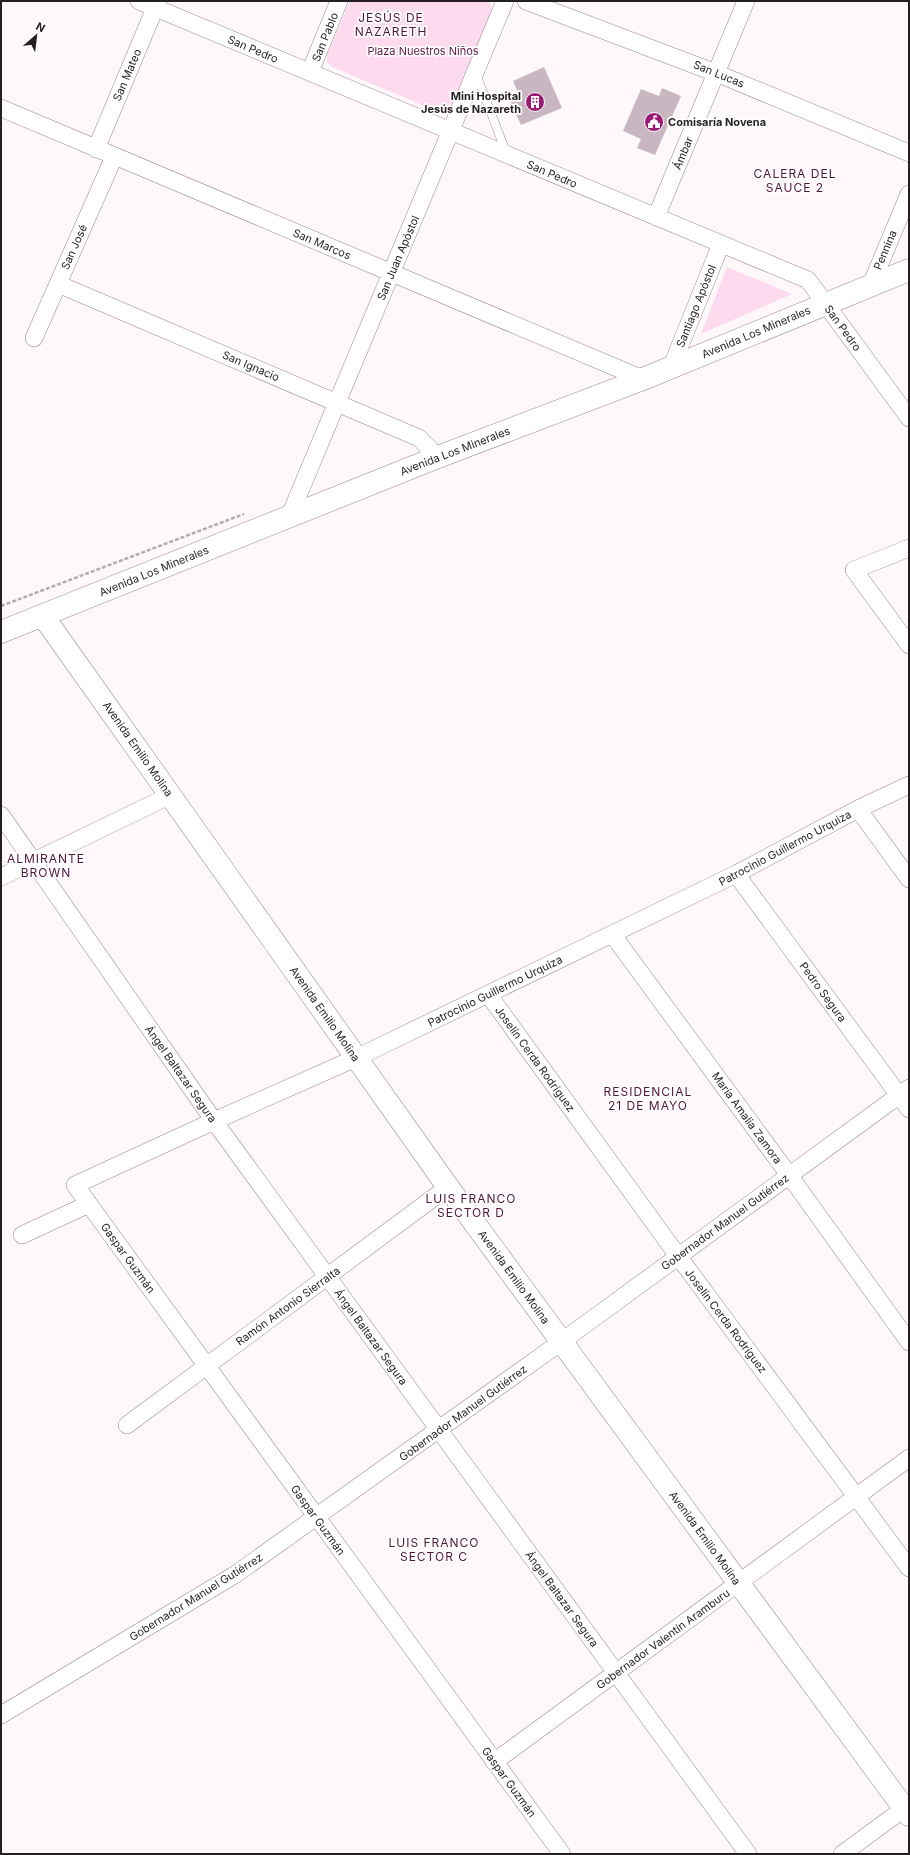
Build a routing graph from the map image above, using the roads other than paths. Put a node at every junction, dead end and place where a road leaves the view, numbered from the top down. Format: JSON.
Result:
{"nodes":[{"id":1,"x":139,"y":1,"type":"edge"},
{"id":2,"x":339,"y":1,"type":"edge"},
{"id":3,"x":505,"y":1,"type":"edge"},
{"id":4,"x":526,"y":1,"type":"edge"},
{"id":5,"x":746,"y":1,"type":"edge"},
{"id":6,"x":157,"y":4,"type":"edge"},
{"id":7,"x":310,"y":72,"type":"junction"},
{"id":8,"x":475,"y":73,"type":"junction"},
{"id":9,"x":716,"y":73,"type":"junction"},
{"id":10,"x":1,"y":108,"type":"edge"},
{"id":11,"x":451,"y":131,"type":"junction"},
{"id":12,"x":96,"y":149,"type":"junction"},
{"id":13,"x":909,"y":153,"type":"edge"},
{"id":14,"x":507,"y":155,"type":"junction"},
{"id":15,"x":114,"y":157,"type":"junction"},
{"id":16,"x":909,"y":194,"type":"edge"},
{"id":17,"x":656,"y":217,"type":"junction"},
{"id":18,"x":721,"y":244,"type":"junction"},
{"id":19,"x":909,"y":270,"type":"edge"},
{"id":20,"x":392,"y":273,"type":"junction"},
{"id":21,"x":58,"y":284,"type":"junction"},
{"id":22,"x":871,"y":285,"type":"junction"},
{"id":23,"x":825,"y":304,"type":"junction"},
{"id":24,"x":34,"y":338,"type":"dead end"},
{"id":25,"x":671,"y":368,"type":"junction"},
{"id":26,"x":643,"y":379,"type":"junction"},
{"id":27,"x":337,"y":403,"type":"junction"},
{"id":28,"x":909,"y":418,"type":"edge"},
{"id":29,"x":438,"y":457,"type":"junction"},
{"id":30,"x":290,"y":515,"type":"junction"},
{"id":31,"x":909,"y":548,"type":"edge"},
{"id":32,"x":43,"y":616,"type":"junction"},
{"id":33,"x":1,"y":632,"type":"edge"},
{"id":34,"x":909,"y":645,"type":"edge"},
{"id":35,"x":909,"y":785,"type":"edge"},
{"id":36,"x":171,"y":795,"type":"junction"},
{"id":37,"x":858,"y":809,"type":"junction"},
{"id":38,"x":1,"y":815,"type":"edge"},
{"id":39,"x":33,"y":861,"type":"junction"},
{"id":40,"x":736,"y":874,"type":"junction"},
{"id":41,"x":1,"y":877,"type":"edge"},
{"id":42,"x":909,"y":878,"type":"edge"},
{"id":43,"x":612,"y":934,"type":"junction"},
{"id":44,"x":488,"y":994,"type":"junction"},
{"id":45,"x":356,"y":1058,"type":"junction"},
{"id":46,"x":904,"y":1091,"type":"edge"},
{"id":47,"x":909,"y":1109,"type":"edge"},
{"id":48,"x":214,"y":1121,"type":"junction"},
{"id":49,"x":789,"y":1175,"type":"junction"},
{"id":50,"x":75,"y":1185,"type":"joint"},
{"id":51,"x":448,"y":1187,"type":"junction"},
{"id":52,"x":89,"y":1204,"type":"junction"},
{"id":53,"x":22,"y":1235,"type":"dead end"},
{"id":54,"x":678,"y":1256,"type":"junction"},
{"id":55,"x":327,"y":1277,"type":"junction"},
{"id":56,"x":562,"y":1342,"type":"junction"},
{"id":57,"x":909,"y":1342,"type":"edge"},
{"id":58,"x":206,"y":1367,"type":"junction"},
{"id":59,"x":127,"y":1425,"type":"dead end"},
{"id":60,"x":438,"y":1430,"type":"junction"},
{"id":61,"x":909,"y":1458,"type":"edge"},
{"id":62,"x":857,"y":1497,"type":"junction"},
{"id":63,"x":316,"y":1517,"type":"junction"},
{"id":64,"x":909,"y":1568,"type":"edge"},
{"id":65,"x":739,"y":1585,"type":"junction"},
{"id":66,"x":616,"y":1674,"type":"junction"},
{"id":67,"x":1,"y":1715,"type":"edge"},
{"id":68,"x":494,"y":1762,"type":"junction"},
{"id":69,"x":907,"y":1809,"type":"edge"},
{"id":70,"x":562,"y":1854,"type":"edge"},
{"id":71,"x":748,"y":1854,"type":"edge"},
{"id":72,"x":842,"y":1854,"type":"edge"}],
"edges":[{"from":1,"to":6,"type":"street","name":"San Pedro"},
{"from":2,"to":7,"type":"street","name":"San Pablo"},
{"from":3,"to":8,"type":"street","name":"San Juan Apóstol"},
{"from":4,"to":9,"type":"street","name":"San Lucas"},
{"from":5,"to":9,"type":"street","name":"Ámbar"},
{"from":6,"to":7,"type":"street","name":"San Pedro"},
{"from":6,"to":12,"type":"street","name":"San Mateo"},
{"from":7,"to":11,"type":"street","name":"San Pedro"},
{"from":8,"to":11,"type":"street","name":"San Juan Apóstol"},
{"from":8,"to":14,"type":"lane"},
{"from":9,"to":13,"type":"street","name":"San Lucas"},
{"from":9,"to":17,"type":"street","name":"Ámbar"},
{"from":10,"to":12,"type":"street","name":"San Marcos"},
{"from":11,"to":14,"type":"street","name":"San Pedro"},
{"from":11,"to":20,"type":"street","name":"San Juan Apóstol"},
{"from":12,"to":15,"type":"street","name":"San Marcos"},
{"from":14,"to":17,"type":"street","name":"San Pedro"},
{"from":15,"to":20,"type":"street","name":"San Marcos"},
{"from":15,"to":21,"type":"street","name":"San José"},
{"from":16,"to":22,"type":"street","name":"Pennina"},
{"from":17,"to":18,"type":"street","name":"San Pedro"},
{"from":18,"to":23,"type":"street","name":"San Pedro"},
{"from":18,"to":25,"type":"street","name":"Santiago Apóstol"},
{"from":19,"to":22,"type":"street","name":"Avenida Los Minerales"},
{"from":20,"to":26,"type":"street","name":"San Marcos"},
{"from":20,"to":27,"type":"street","name":"San Juan Apóstol"},
{"from":21,"to":24,"type":"street","name":"San José"},
{"from":21,"to":27,"type":"street","name":"San Ignacio"},
{"from":22,"to":23,"type":"street","name":"Avenida Los Minerales"},
{"from":23,"to":25,"type":"street","name":"Avenida Los Minerales"},
{"from":23,"to":28,"type":"street","name":"San Pedro"},
{"from":25,"to":26,"type":"street","name":"Avenida Los Minerales"},
{"from":26,"to":29,"type":"street","name":"Avenida Los Minerales"},
{"from":27,"to":29,"type":"street","name":"San Ignacio"},
{"from":27,"to":30,"type":"street","name":"San Juan Apóstol"},
{"from":29,"to":30,"type":"street","name":"Avenida Los Minerales"},
{"from":30,"to":32,"type":"street","name":"Avenida Los Minerales"},
{"from":31,"to":34,"type":"street"},
{"from":32,"to":33,"type":"street","name":"Avenida Los Minerales"},
{"from":32,"to":36,"type":"street","name":"Avenida Emilio Molina"},
{"from":35,"to":37,"type":"street","name":"Patrocinio Guillermo Urquiza"},
{"from":36,"to":39,"type":"street"},
{"from":36,"to":45,"type":"street","name":"Avenida Emilio Molina"},
{"from":37,"to":40,"type":"street","name":"Patrocinio Guillermo Urquiza"},
{"from":37,"to":42,"type":"street"},
{"from":38,"to":39,"type":"street","name":"Ángel Baltazar Segura"},
{"from":39,"to":41,"type":"street"},
{"from":39,"to":48,"type":"street","name":"Ángel Baltazar Segura"},
{"from":40,"to":43,"type":"street","name":"Patrocinio Guillermo Urquiza"},
{"from":40,"to":46,"type":"street","name":"Pedro Segura"},
{"from":43,"to":44,"type":"street","name":"Patrocinio Guillermo Urquiza"},
{"from":43,"to":49,"type":"street","name":"María Amalia Zamora"},
{"from":44,"to":45,"type":"street","name":"Patrocinio Guillermo Urquiza"},
{"from":44,"to":54,"type":"street","name":"Joselín Cerda Rodríguez"},
{"from":45,"to":48,"type":"street","name":"Patrocinio Guillermo Urquiza"},
{"from":45,"to":51,"type":"street","name":"Avenida Emilio Molina"},
{"from":46,"to":47,"type":"street","name":"Pedro Segura"},
{"from":46,"to":49,"type":"street","name":"Gobernador Manuel Gutiérrez"},
{"from":48,"to":50,"type":"street","name":"Patrocinio Guillermo Urquiza"},
{"from":48,"to":55,"type":"street","name":"Ángel Baltazar Segura"},
{"from":49,"to":54,"type":"street","name":"Gobernador Manuel Gutiérrez"},
{"from":49,"to":57,"type":"street","name":"María Amalia Zamora"},
{"from":50,"to":52,"type":"street","name":"Gaspar Guzmán"},
{"from":51,"to":55,"type":"street","name":"Ramón Antonio Sierralta"},
{"from":51,"to":56,"type":"street","name":"Avenida Emilio Molina"},
{"from":52,"to":53,"type":"street"},
{"from":52,"to":58,"type":"street","name":"Gaspar Guzmán"},
{"from":54,"to":56,"type":"street","name":"Gobernador Manuel Gutiérrez"},
{"from":54,"to":62,"type":"street","name":"Joselín Cerda Rodríguez"},
{"from":55,"to":58,"type":"street","name":"Ramón Antonio Sierralta"},
{"from":55,"to":60,"type":"street","name":"Ángel Baltazar Segura"},
{"from":56,"to":60,"type":"street","name":"Gobernador Manuel Gutiérrez"},
{"from":56,"to":65,"type":"street","name":"Avenida Emilio Molina"},
{"from":58,"to":59,"type":"street","name":"Ramón Antonio Sierralta"},
{"from":58,"to":63,"type":"street","name":"Gaspar Guzmán"},
{"from":60,"to":63,"type":"street","name":"Gobernador Manuel Gutiérrez"},
{"from":60,"to":66,"type":"street","name":"Ángel Baltazar Segura"},
{"from":61,"to":62,"type":"street","name":"Gobernador Valentín Aramburu"},
{"from":62,"to":64,"type":"street","name":"Joselín Cerda Rodríguez"},
{"from":62,"to":65,"type":"street","name":"Gobernador Valentín Aramburu"},
{"from":63,"to":67,"type":"street","name":"Gobernador Manuel Gutiérrez"},
{"from":63,"to":68,"type":"street","name":"Gaspar Guzmán"},
{"from":65,"to":66,"type":"street","name":"Gobernador Valentín Aramburu"},
{"from":65,"to":69,"type":"street","name":"Avenida Emilio Molina"},
{"from":66,"to":68,"type":"street","name":"Gobernador Valentín Aramburu"},
{"from":66,"to":71,"type":"street","name":"Ángel Baltazar Segura"},
{"from":68,"to":70,"type":"street","name":"Gaspar Guzmán"},
{"from":69,"to":72,"type":"street"}]}
